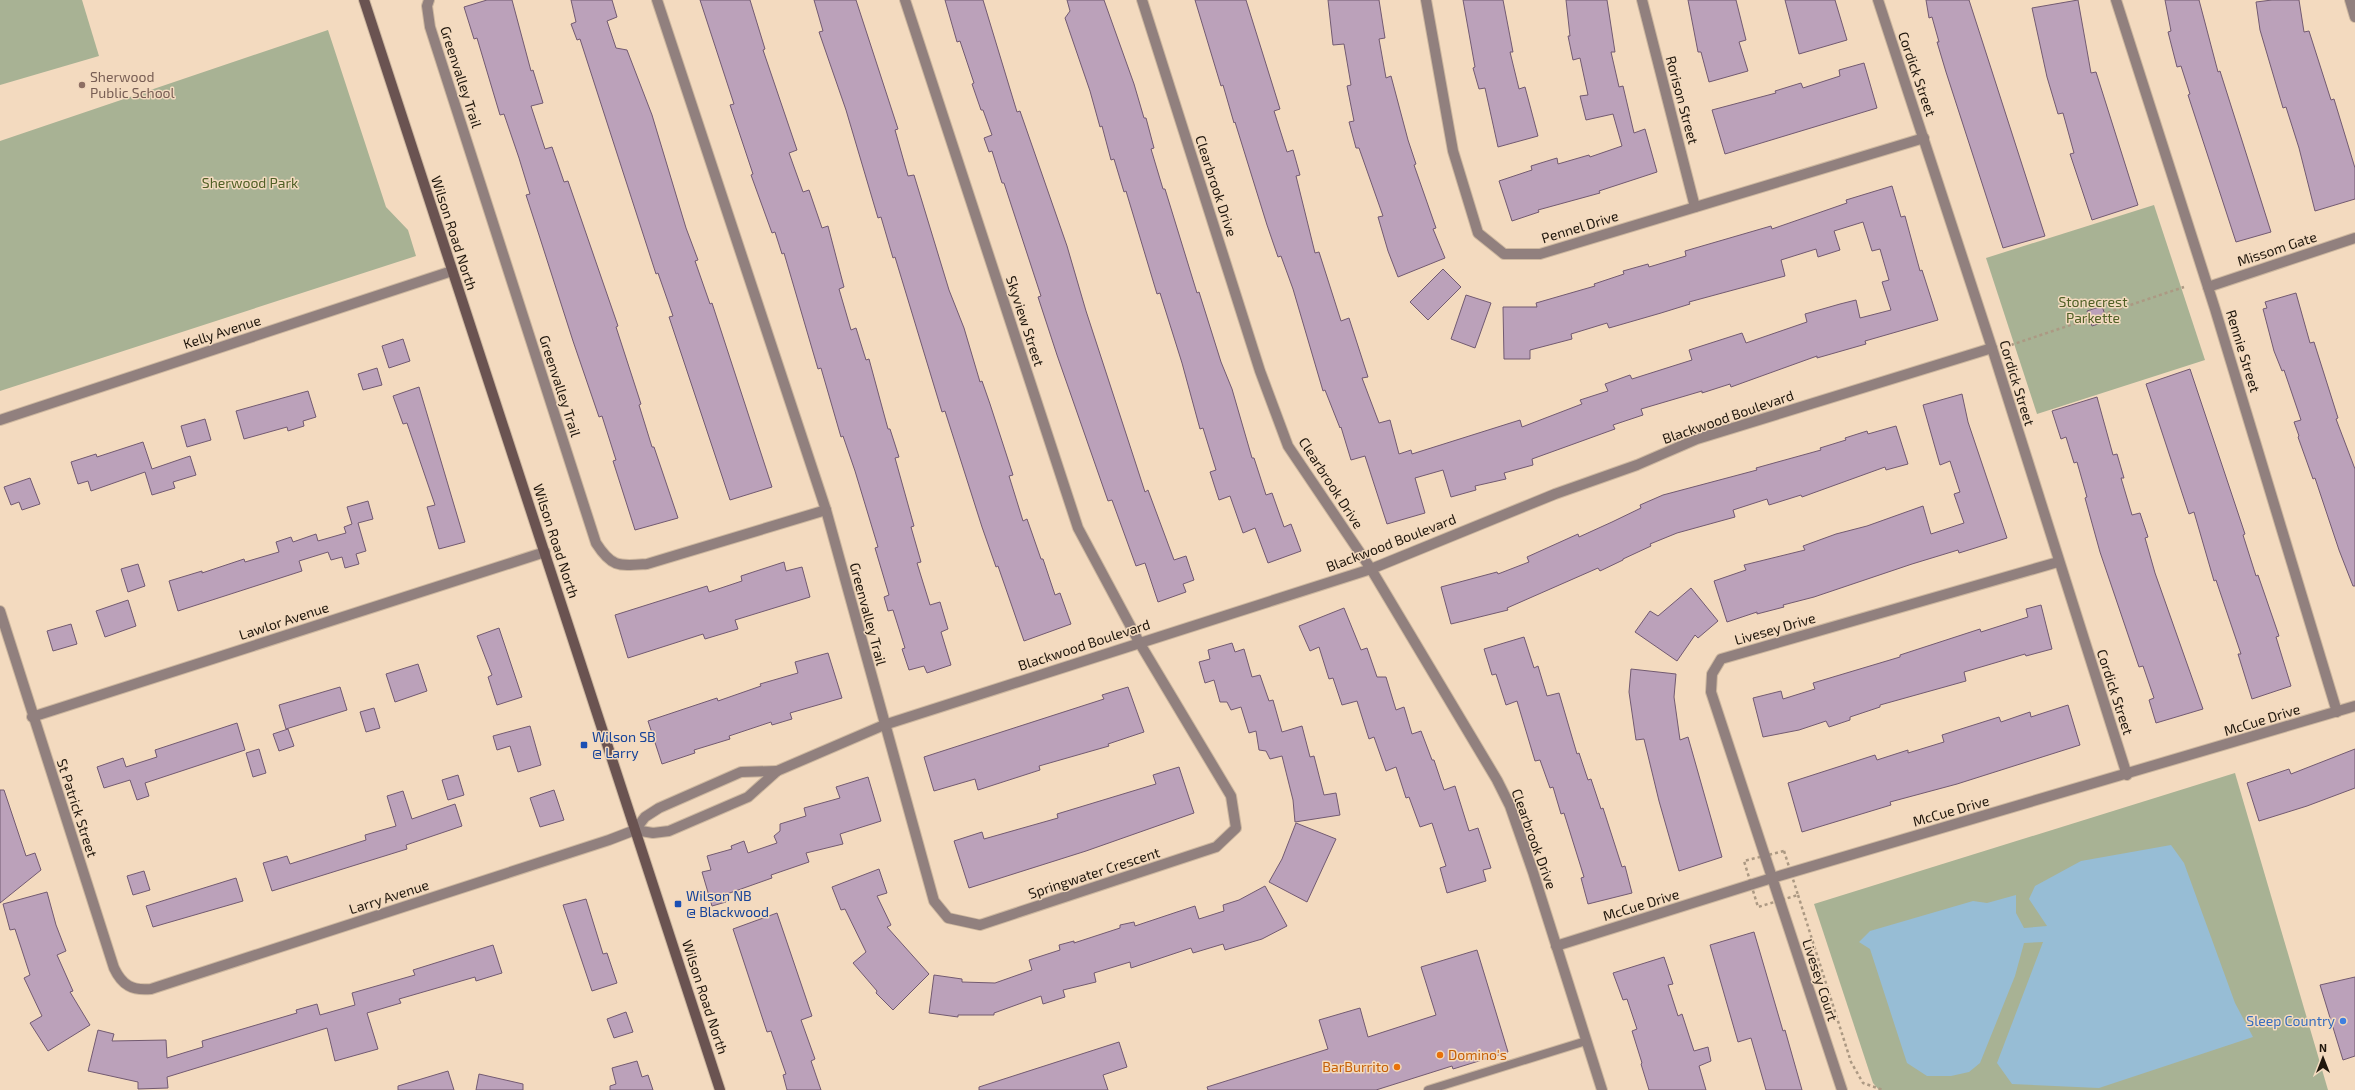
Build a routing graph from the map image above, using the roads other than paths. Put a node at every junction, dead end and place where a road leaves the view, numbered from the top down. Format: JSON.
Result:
{"nodes":[{"id":1,"x":364,"y":0,"type":"edge"},
{"id":2,"x":429,"y":0,"type":"edge"},
{"id":3,"x":657,"y":0,"type":"edge"},
{"id":4,"x":905,"y":0,"type":"edge"},
{"id":5,"x":1142,"y":0,"type":"edge"},
{"id":6,"x":1426,"y":0,"type":"edge"},
{"id":7,"x":1642,"y":0,"type":"edge"},
{"id":8,"x":1878,"y":0,"type":"edge"},
{"id":9,"x":2116,"y":0,"type":"edge"},
{"id":10,"x":2350,"y":0,"type":"edge"},
{"id":11,"x":2355,"y":17,"type":"edge"},
{"id":12,"x":1924,"y":138,"type":"junction"},
{"id":13,"x":1695,"y":207,"type":"junction"},
{"id":14,"x":2355,"y":238,"type":"edge"},
{"id":15,"x":452,"y":271,"type":"junction"},
{"id":16,"x":2208,"y":287,"type":"junction"},
{"id":17,"x":1992,"y":348,"type":"junction"},
{"id":18,"x":0,"y":420,"type":"edge"},
{"id":19,"x":826,"y":510,"type":"junction"},
{"id":20,"x":545,"y":552,"type":"junction"},
{"id":21,"x":2058,"y":562,"type":"junction"},
{"id":22,"x":1371,"y":569,"type":"junction"},
{"id":23,"x":0,"y":611,"type":"edge"},
{"id":24,"x":1139,"y":642,"type":"junction"},
{"id":25,"x":2355,"y":706,"type":"edge"},
{"id":26,"x":2337,"y":712,"type":"junction"},
{"id":27,"x":32,"y":717,"type":"junction"},
{"id":28,"x":884,"y":725,"type":"junction"},
{"id":29,"x":777,"y":771,"type":"junction"},
{"id":30,"x":2127,"y":775,"type":"junction"},
{"id":31,"x":635,"y":830,"type":"junction"},
{"id":32,"x":1772,"y":878,"type":"junction"},
{"id":33,"x":1556,"y":946,"type":"junction"},
{"id":34,"x":151,"y":989,"type":"joint"},
{"id":35,"x":1586,"y":1041,"type":"junction"},
{"id":36,"x":1433,"y":1089,"type":"edge"},
{"id":37,"x":720,"y":1090,"type":"edge"},
{"id":38,"x":1602,"y":1090,"type":"edge"},
{"id":39,"x":1842,"y":1090,"type":"edge"}],
"edges":[{"from":1,"to":15,"type":"street","name":"Wilson Road North"},
{"from":2,"to":19,"type":"street","name":"Greenvalley Trail"},
{"from":3,"to":19,"type":"street","name":"Greenvalley Trail"},
{"from":4,"to":24,"type":"street","name":"Skyview Street"},
{"from":5,"to":22,"type":"street","name":"Clearbrook Drive"},
{"from":6,"to":13,"type":"street","name":"Pennel Drive"},
{"from":7,"to":13,"type":"street","name":"Rorison Street"},
{"from":8,"to":12,"type":"street","name":"Cordick Street"},
{"from":9,"to":16,"type":"street","name":"Rennie Street"},
{"from":10,"to":11,"type":"street"},
{"from":12,"to":13,"type":"street","name":"Pennel Drive"},
{"from":12,"to":17,"type":"street","name":"Cordick Street"},
{"from":14,"to":16,"type":"street","name":"Missom Gate"},
{"from":15,"to":18,"type":"street","name":"Kelly Avenue"},
{"from":15,"to":20,"type":"street","name":"Wilson Road North"},
{"from":16,"to":26,"type":"street","name":"Rennie Street"},
{"from":17,"to":21,"type":"street","name":"Cordick Street"},
{"from":17,"to":22,"type":"street","name":"Blackwood Boulevard"},
{"from":19,"to":28,"type":"street","name":"Greenvalley Trail"},
{"from":20,"to":27,"type":"street","name":"Lawlor Avenue"},
{"from":20,"to":31,"type":"street","name":"Wilson Road North"},
{"from":21,"to":30,"type":"street","name":"Cordick Street"},
{"from":21,"to":32,"type":"street","name":"Livesey Drive"},
{"from":22,"to":24,"type":"street","name":"Blackwood Boulevard"},
{"from":22,"to":33,"type":"street","name":"Clearbrook Drive"},
{"from":23,"to":27,"type":"street","name":"St Patrick Street"},
{"from":24,"to":28,"type":"street","name":"Blackwood Boulevard"},
{"from":24,"to":28,"type":"street","name":"Springwater Crescent"},
{"from":25,"to":26,"type":"street","name":"McCue Drive"},
{"from":26,"to":30,"type":"street","name":"McCue Drive"},
{"from":27,"to":34,"type":"street","name":"St Patrick Street"},
{"from":28,"to":29,"type":"street","name":"Blackwood Boulevard"},
{"from":29,"to":31,"type":"street","name":"Blackwood Boulevard"},
{"from":29,"to":31,"type":"street","name":"Blackwood Boulevard"},
{"from":30,"to":32,"type":"street","name":"McCue Drive"},
{"from":31,"to":34,"type":"street","name":"Larry Avenue"},
{"from":31,"to":37,"type":"street","name":"Wilson Road North"},
{"from":32,"to":33,"type":"street","name":"McCue Drive"},
{"from":32,"to":39,"type":"street","name":"Livesey Court"},
{"from":33,"to":35,"type":"street","name":"Clearbrook Drive"},
{"from":35,"to":36,"type":"lane"},
{"from":35,"to":38,"type":"street","name":"Clearbrook Drive"}]}
